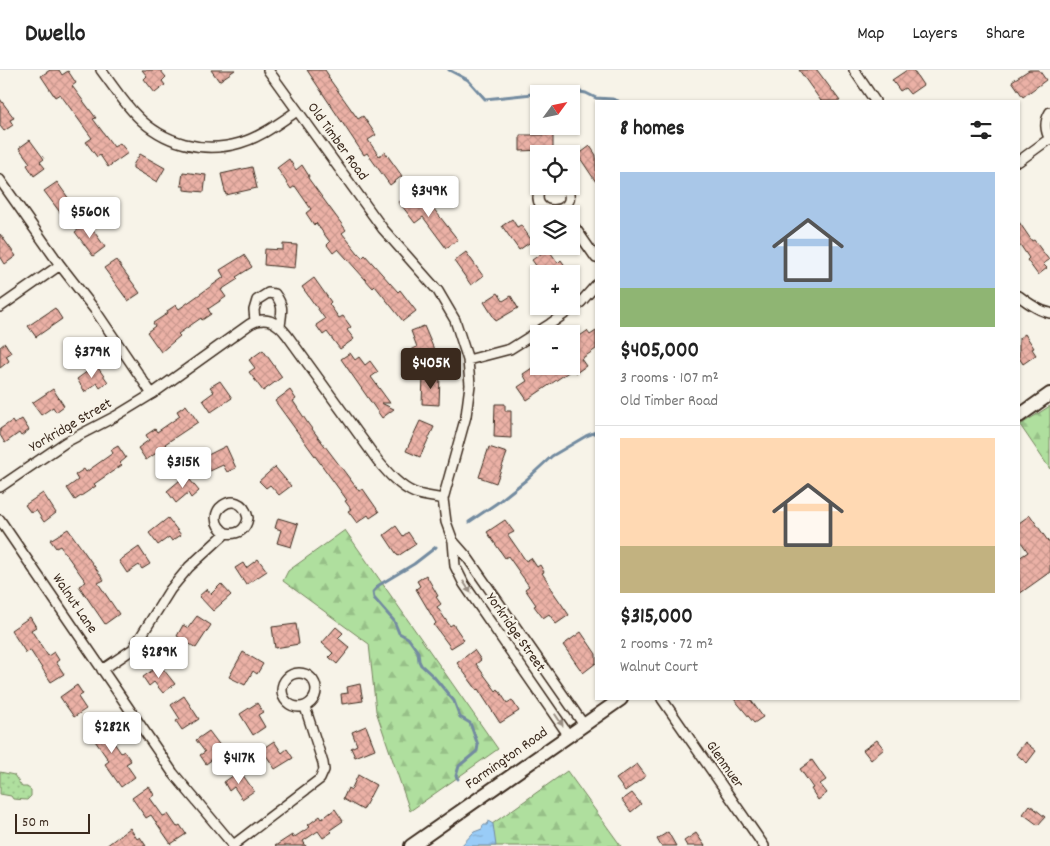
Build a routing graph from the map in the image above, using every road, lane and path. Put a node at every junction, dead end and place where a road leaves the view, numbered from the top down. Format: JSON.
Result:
{"nodes":[{"id":1,"x":101,"y":70,"type":"edge"},
{"id":2,"x":268,"y":70,"type":"edge"},
{"id":3,"x":854,"y":70,"type":"edge"},
{"id":4,"x":874,"y":100,"type":"edge"},
{"id":5,"x":297,"y":111,"type":"junction"},
{"id":6,"x":1050,"y":112,"type":"edge"},
{"id":7,"x":1050,"y":139,"type":"edge"},
{"id":8,"x":1020,"y":160,"type":"edge"},
{"id":9,"x":0,"y":180,"type":"edge"},
{"id":10,"x":580,"y":235,"type":"edge"},
{"id":11,"x":595,"y":257,"type":"edge"},
{"id":12,"x":60,"y":265,"type":"junction"},
{"id":13,"x":595,"y":286,"type":"edge"},
{"id":14,"x":1020,"y":297,"type":"edge"},
{"id":15,"x":0,"y":307,"type":"edge"},
{"id":16,"x":1050,"y":313,"type":"edge"},
{"id":17,"x":255,"y":321,"type":"junction"},
{"id":18,"x":280,"y":326,"type":"junction"},
{"id":19,"x":468,"y":360,"type":"junction"},
{"id":20,"x":152,"y":394,"type":"junction"},
{"id":21,"x":1050,"y":394,"type":"edge"},
{"id":22,"x":1020,"y":415,"type":"edge"},
{"id":23,"x":0,"y":487,"type":"edge"},
{"id":24,"x":443,"y":498,"type":"junction"},
{"id":25,"x":0,"y":520,"type":"edge"},
{"id":26,"x":226,"y":533,"type":"dead end"},
{"id":27,"x":453,"y":541,"type":"junction"},
{"id":28,"x":510,"y":618,"type":"junction"},
{"id":29,"x":495,"y":628,"type":"junction"},
{"id":30,"x":102,"y":670,"type":"junction"},
{"id":31,"x":620,"y":700,"type":"edge"},
{"id":32,"x":663,"y":700,"type":"edge"},
{"id":33,"x":305,"y":706,"type":"dead end"},
{"id":34,"x":584,"y":725,"type":"junction"},
{"id":35,"x":569,"y":736,"type":"junction"},
{"id":36,"x":233,"y":846,"type":"edge"},
{"id":37,"x":411,"y":846,"type":"edge"},
{"id":38,"x":764,"y":846,"type":"edge"}],
"edges":[{"from":1,"to":5,"type":"street"},
{"from":2,"to":5,"type":"street","name":"Old Timber Road"},
{"from":3,"to":4,"type":"street"},
{"from":5,"to":19,"type":"street","name":"Old Timber Road"},
{"from":6,"to":7,"type":"street"},
{"from":7,"to":8,"type":"street"},
{"from":9,"to":12,"type":"street"},
{"from":10,"to":11,"type":"street"},
{"from":12,"to":15,"type":"street"},
{"from":12,"to":20,"type":"street"},
{"from":13,"to":19,"type":"street"},
{"from":14,"to":16,"type":"street"},
{"from":17,"to":18,"type":"street"},
{"from":17,"to":18,"type":"street"},
{"from":17,"to":20,"type":"street","name":"Yorkridge Street"},
{"from":18,"to":24,"type":"street"},
{"from":19,"to":24,"type":"street","name":"Old Timber Road"},
{"from":20,"to":23,"type":"street","name":"Yorkridge Street"},
{"from":21,"to":22,"type":"street"},
{"from":24,"to":27,"type":"street","name":"Yorkridge Street"},
{"from":25,"to":30,"type":"street","name":"Walnut Lane"},
{"from":26,"to":30,"type":"street"},
{"from":27,"to":28,"type":"street","name":"Yorkridge Street"},
{"from":27,"to":29,"type":"street","name":"Yorkridge Street","one_way":true},
{"from":28,"to":29,"type":"street"},
{"from":28,"to":34,"type":"street","name":"Yorkridge Street"},
{"from":29,"to":35,"type":"street","name":"Yorkridge Street","one_way":true},
{"from":30,"to":36,"type":"street","name":"Walnut Lane"},
{"from":31,"to":34,"type":"street","name":"Farmington Road"},
{"from":32,"to":38,"type":"street","name":"Glenmuer"},
{"from":33,"to":36,"type":"street"},
{"from":34,"to":35,"type":"street","name":"Farmington Road"},
{"from":35,"to":37,"type":"street","name":"Farmington Road"}]}
